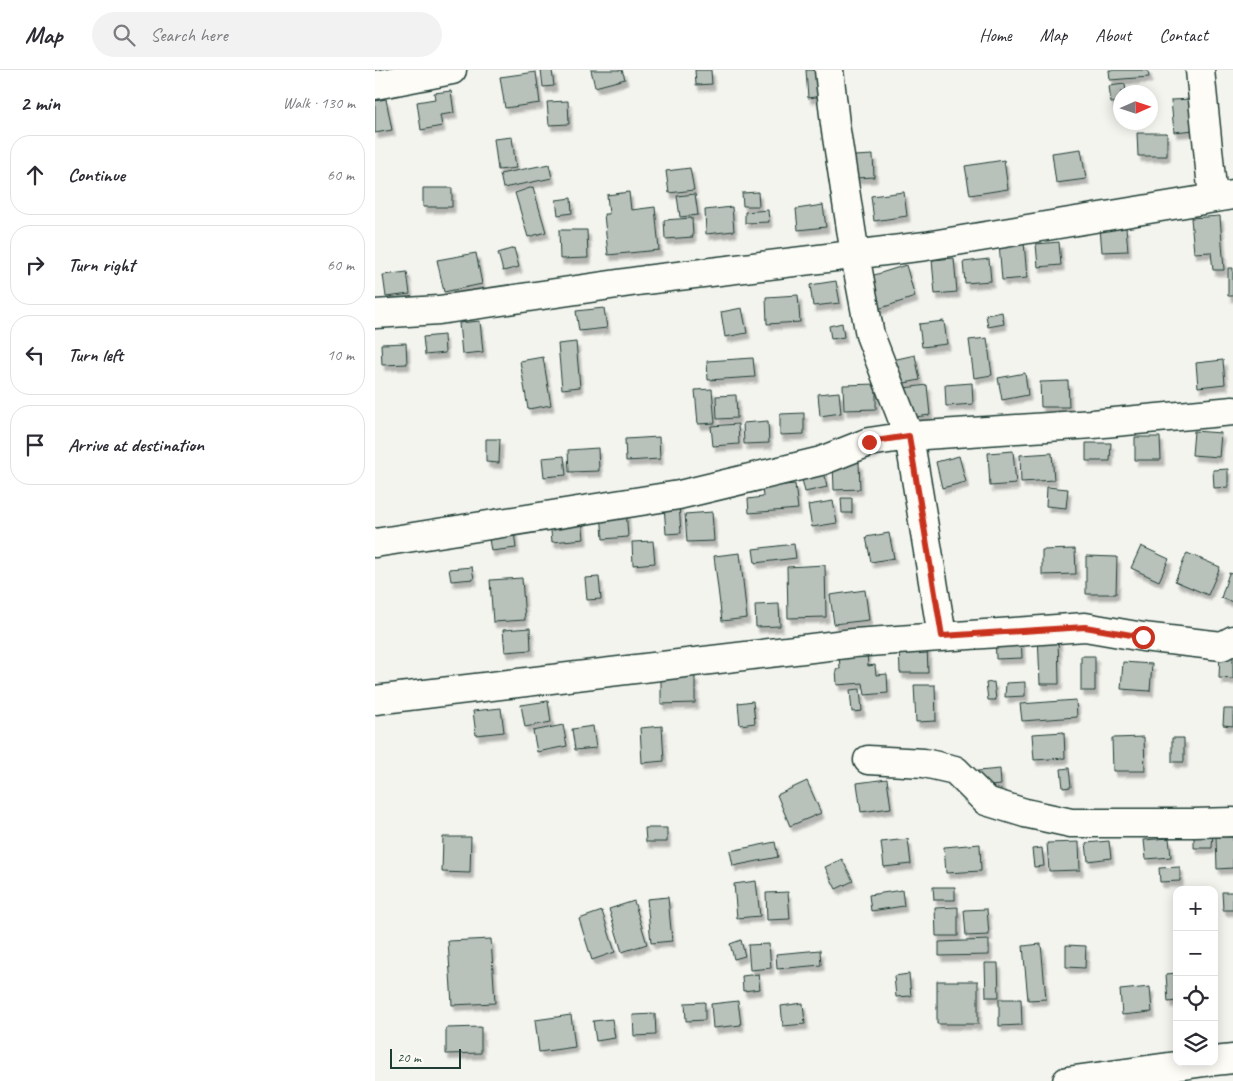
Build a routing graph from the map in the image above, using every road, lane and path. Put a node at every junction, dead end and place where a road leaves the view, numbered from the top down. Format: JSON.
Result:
{"nodes":[{"id":1,"x":452,"y":70,"type":"edge"},
{"id":2,"x":829,"y":70,"type":"edge"},
{"id":3,"x":1200,"y":70,"type":"edge"},
{"id":4,"x":375,"y":85,"type":"edge"},
{"id":5,"x":1223,"y":197,"type":"edge"},
{"id":6,"x":855,"y":255,"type":"junction"},
{"id":7,"x":375,"y":314,"type":"edge"},
{"id":8,"x":1233,"y":411,"type":"edge"},
{"id":9,"x":909,"y":436,"type":"junction"},
{"id":10,"x":375,"y":543,"type":"edge"},
{"id":11,"x":942,"y":636,"type":"junction"},
{"id":12,"x":1233,"y":640,"type":"edge"},
{"id":13,"x":375,"y":700,"type":"edge"},
{"id":14,"x":868,"y":760,"type":"dead end"},
{"id":15,"x":1233,"y":822,"type":"edge"},
{"id":16,"x":1233,"y":1058,"type":"edge"},
{"id":17,"x":1218,"y":1060,"type":"edge"},
{"id":18,"x":1176,"y":1066,"type":"edge"},
{"id":19,"x":1067,"y":1081,"type":"edge"}],
"edges":[{"from":1,"to":4,"type":"street"},
{"from":2,"to":6,"type":"street"},
{"from":3,"to":5,"type":"street"},
{"from":5,"to":6,"type":"street"},
{"from":6,"to":7,"type":"street"},
{"from":6,"to":9,"type":"street"},
{"from":8,"to":9,"type":"street"},
{"from":9,"to":10,"type":"street"},
{"from":9,"to":11,"type":"street"},
{"from":11,"to":12,"type":"street"},
{"from":11,"to":13,"type":"street"},
{"from":14,"to":15,"type":"street"},
{"from":16,"to":17,"type":"street"},
{"from":18,"to":19,"type":"street"}]}
